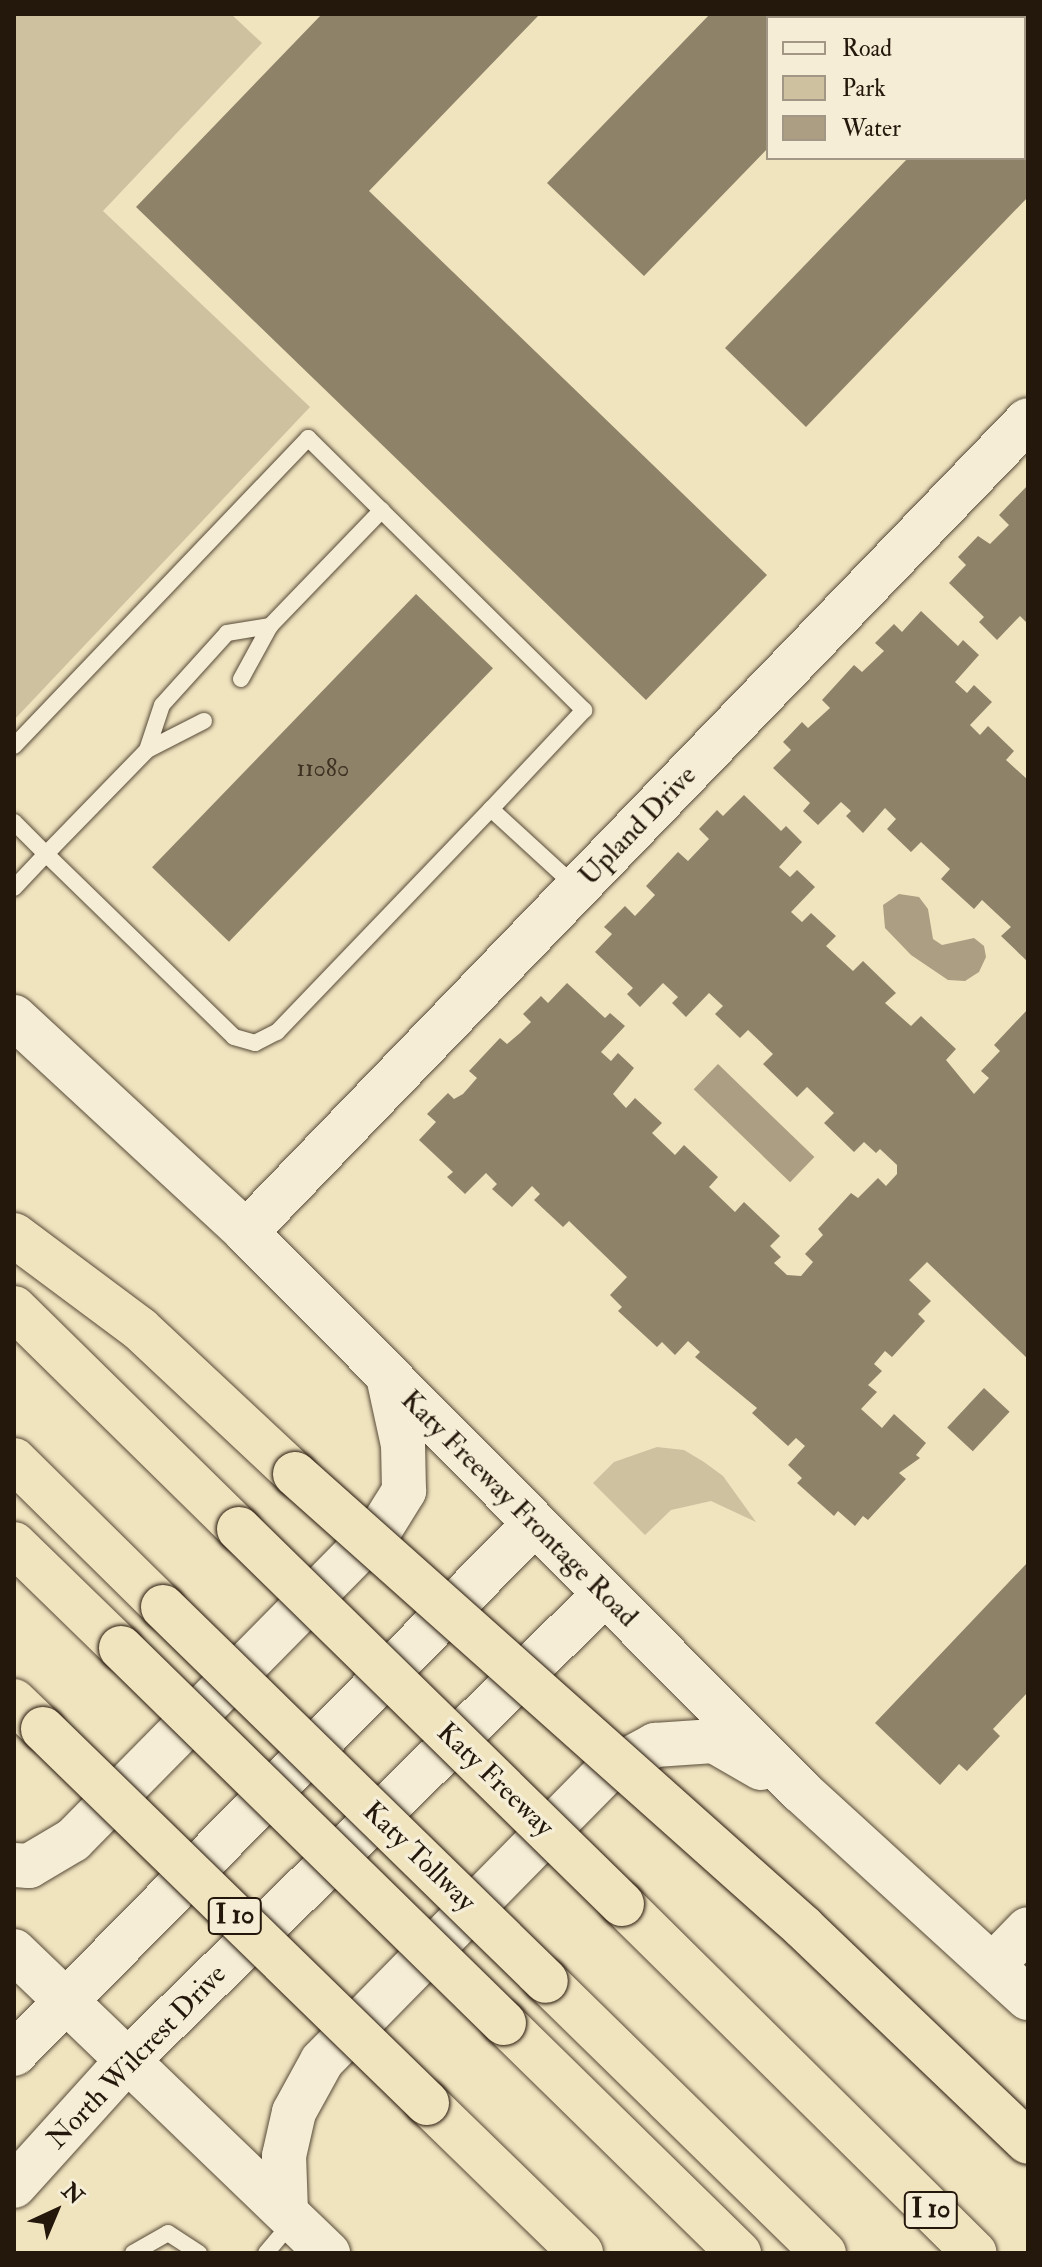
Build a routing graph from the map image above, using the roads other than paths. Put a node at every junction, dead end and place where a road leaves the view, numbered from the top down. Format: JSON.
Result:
{"nodes":[{"id":1,"x":1028,"y":420,"type":"edge"},
{"id":2,"x":382,"y":510,"type":"junction"},
{"id":3,"x":270,"y":626,"type":"junction"},
{"id":4,"x":241,"y":679,"type":"dead end"},
{"id":5,"x":204,"y":721,"type":"dead end"},
{"id":6,"x":14,"y":746,"type":"edge"},
{"id":7,"x":147,"y":750,"type":"junction"},
{"id":8,"x":491,"y":809,"type":"junction"},
{"id":9,"x":14,"y":822,"type":"edge"},
{"id":10,"x":46,"y":854,"type":"junction"},
{"id":11,"x":14,"y":888,"type":"edge"},
{"id":12,"x":578,"y":889,"type":"junction"},
{"id":13,"x":14,"y":1017,"type":"edge"},
{"id":14,"x":246,"y":1232,"type":"junction"},
{"id":15,"x":14,"y":1235,"type":"edge"},
{"id":16,"x":14,"y":1308,"type":"edge"},
{"id":17,"x":389,"y":1381,"type":"junction"},
{"id":18,"x":14,"y":1460,"type":"edge"},
{"id":19,"x":534,"y":1524,"type":"junction"},
{"id":20,"x":14,"y":1544,"type":"edge"},
{"id":21,"x":605,"y":1594,"type":"junction"},
{"id":22,"x":28,"y":1715,"type":"edge"},
{"id":23,"x":801,"y":1791,"type":"junction"},
{"id":24,"x":14,"y":1865,"type":"edge"},
{"id":25,"x":1028,"y":1929,"type":"edge"},
{"id":26,"x":14,"y":1951,"type":"edge"},
{"id":27,"x":993,"y":1965,"type":"junction"},
{"id":28,"x":1028,"y":1998,"type":"edge"},
{"id":29,"x":65,"y":2001,"type":"junction"},
{"id":30,"x":14,"y":2054,"type":"edge"},
{"id":31,"x":128,"y":2060,"type":"junction"},
{"id":32,"x":1028,"y":2142,"type":"edge"},
{"id":33,"x":887,"y":2166,"type":"junction"},
{"id":34,"x":14,"y":2186,"type":"edge"},
{"id":35,"x":290,"y":2216,"type":"junction"},
{"id":36,"x":133,"y":2253,"type":"edge"},
{"id":37,"x":199,"y":2253,"type":"edge"},
{"id":38,"x":266,"y":2253,"type":"edge"},
{"id":39,"x":328,"y":2253,"type":"edge"},
{"id":40,"x":581,"y":2253,"type":"edge"},
{"id":41,"x":739,"y":2253,"type":"edge"},
{"id":42,"x":824,"y":2253,"type":"edge"},
{"id":43,"x":975,"y":2253,"type":"edge"},
{"id":44,"x":992,"y":2253,"type":"edge"}],
"edges":[{"from":1,"to":12,"type":"main road","name":"Upland Drive"},
{"from":2,"to":3,"type":"lane"},
{"from":2,"to":6,"type":"lane"},
{"from":2,"to":8,"type":"lane"},
{"from":3,"to":4,"type":"lane"},
{"from":3,"to":7,"type":"lane"},
{"from":5,"to":7,"type":"lane"},
{"from":7,"to":10,"type":"lane"},
{"from":8,"to":10,"type":"lane"},
{"from":8,"to":12,"type":"lane"},
{"from":9,"to":10,"type":"lane"},
{"from":10,"to":11,"type":"lane"},
{"from":12,"to":14,"type":"main road","name":"Upland Drive"},
{"from":13,"to":14,"type":"main road","name":"Katy Freeway Frontage Road"},
{"from":14,"to":17,"type":"main road","name":"Katy Freeway Frontage Road"},
{"from":15,"to":32,"type":"highway","bridge":true},
{"from":16,"to":33,"type":"highway","name":"Katy Freeway","number":"I 10","bridge":true},
{"from":17,"to":19,"type":"main road","name":"Katy Freeway Frontage Road"},
{"from":17,"to":24,"type":"main road"},
{"from":18,"to":42,"type":"highway","name":"Katy Tollway","bridge":true},
{"from":19,"to":21,"type":"main road","name":"Katy Freeway Frontage Road"},
{"from":19,"to":29,"type":"main road"},
{"from":20,"to":41,"type":"highway","name":"Katy Tollway","bridge":true},
{"from":21,"to":23,"type":"main road","name":"Katy Freeway Frontage Road"},
{"from":21,"to":31,"type":"main road","name":"North Wilcrest Drive"},
{"from":22,"to":40,"type":"highway","number":"I 10","bridge":true},
{"from":23,"to":27,"type":"main road","name":"Katy Freeway Frontage Road"},
{"from":23,"to":35,"type":"main road"},
{"from":25,"to":27,"type":"main road"},
{"from":26,"to":29,"type":"main road"},
{"from":27,"to":28,"type":"main road","name":"Katy Freeway Frontage Road"},
{"from":29,"to":30,"type":"main road"},
{"from":29,"to":31,"type":"main road"},
{"from":31,"to":34,"type":"main road","name":"North Wilcrest Drive"},
{"from":31,"to":35,"type":"main road"},
{"from":33,"to":43,"type":"highway","name":"Katy Freeway","number":"I 10"},
{"from":33,"to":44,"type":"highway"},
{"from":35,"to":38,"type":"lane"},
{"from":35,"to":39,"type":"main road"},
{"from":36,"to":37,"type":"lane"}]}
